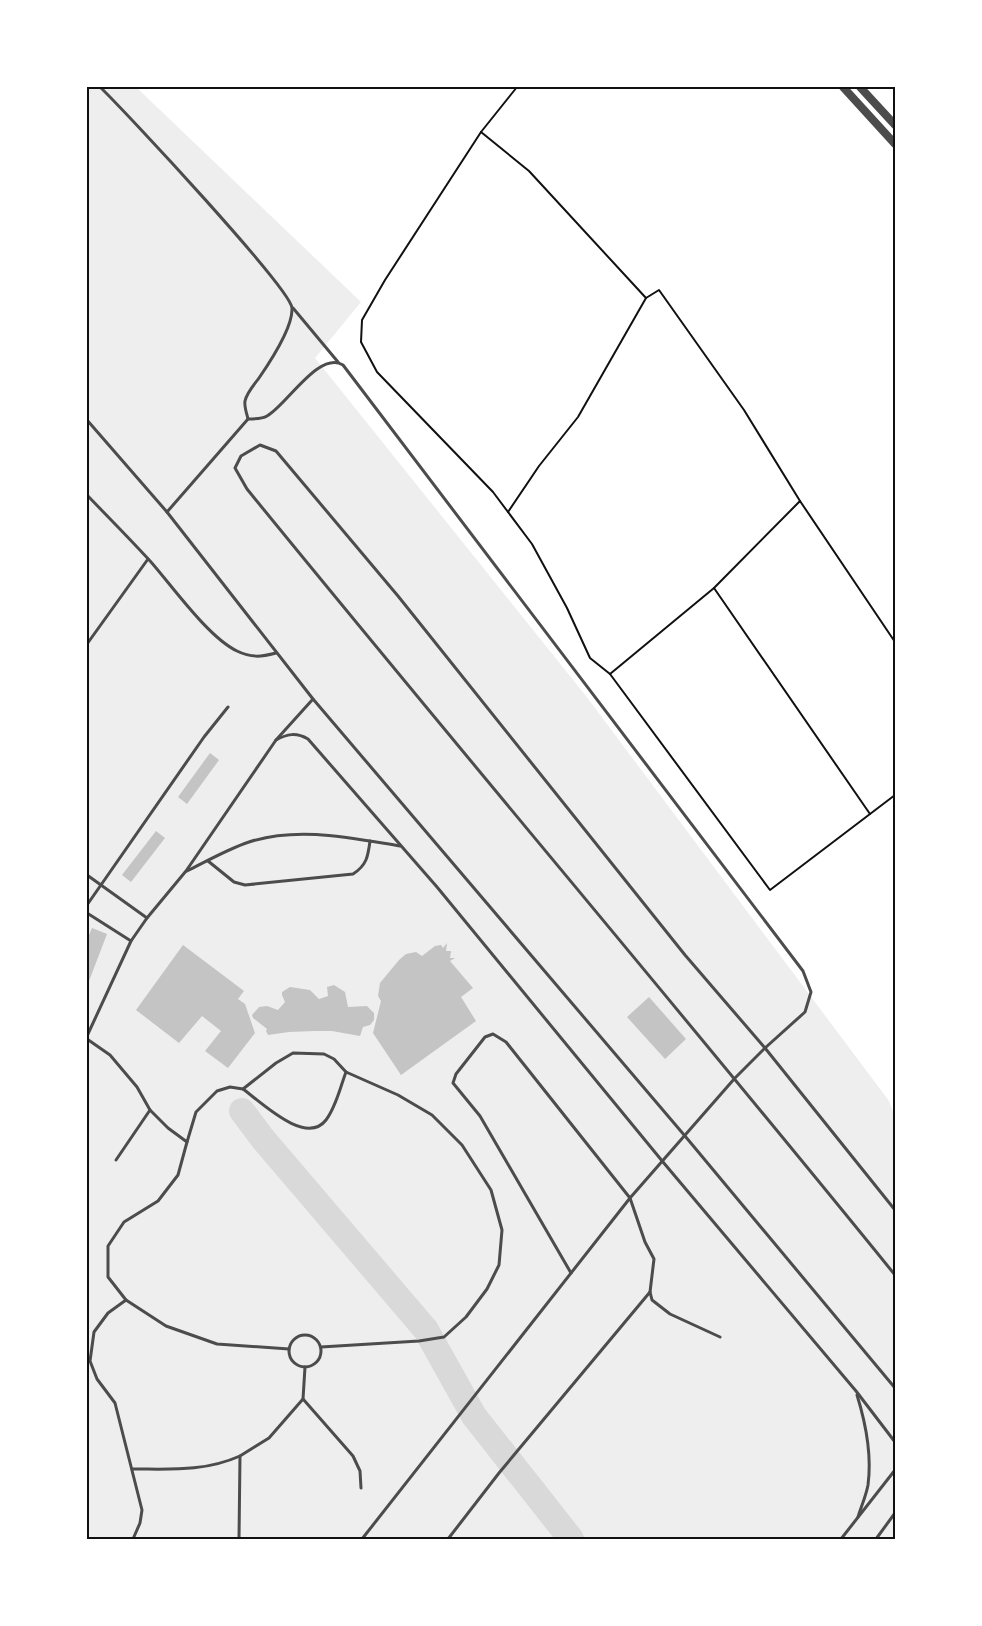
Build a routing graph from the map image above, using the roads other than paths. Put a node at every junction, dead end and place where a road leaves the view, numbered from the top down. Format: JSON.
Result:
{"nodes":[{"id":1,"x":100,"y":87,"type":"edge"},
{"id":2,"x":843,"y":87,"type":"edge"},
{"id":3,"x":860,"y":87,"type":"edge"},
{"id":4,"x":895,"y":125,"type":"edge"},
{"id":5,"x":895,"y":144,"type":"edge"},
{"id":6,"x":292,"y":307,"type":"junction"},
{"id":7,"x":338,"y":362,"type":"junction"},
{"id":8,"x":248,"y":419,"type":"junction"},
{"id":9,"x":87,"y":420,"type":"edge"},
{"id":10,"x":87,"y":495,"type":"edge"},
{"id":11,"x":167,"y":512,"type":"junction"},
{"id":12,"x":148,"y":559,"type":"junction"},
{"id":13,"x":87,"y":644,"type":"edge"},
{"id":14,"x":276,"y":653,"type":"junction"},
{"id":15,"x":313,"y":699,"type":"junction"},
{"id":16,"x":228,"y":707,"type":"dead end"},
{"id":17,"x":276,"y":741,"type":"junction"},
{"id":18,"x":370,"y":841,"type":"junction"},
{"id":19,"x":402,"y":846,"type":"junction"},
{"id":20,"x":208,"y":860,"type":"junction"},
{"id":21,"x":186,"y":871,"type":"junction"},
{"id":22,"x":87,"y":875,"type":"edge"},
{"id":23,"x":101,"y":884,"type":"junction"},
{"id":24,"x":87,"y":905,"type":"edge"},
{"id":25,"x":87,"y":913,"type":"edge"},
{"id":26,"x":147,"y":918,"type":"junction"},
{"id":27,"x":131,"y":941,"type":"junction"},
{"id":28,"x":87,"y":1037,"type":"edge"},
{"id":29,"x":765,"y":1048,"type":"junction"},
{"id":30,"x":346,"y":1072,"type":"junction"},
{"id":31,"x":735,"y":1078,"type":"junction"},
{"id":32,"x":243,"y":1089,"type":"junction"},
{"id":33,"x":150,"y":1110,"type":"junction"},
{"id":34,"x":685,"y":1136,"type":"junction"},
{"id":35,"x":187,"y":1142,"type":"junction"},
{"id":36,"x":116,"y":1160,"type":"dead end"},
{"id":37,"x":663,"y":1162,"type":"junction"},
{"id":38,"x":630,"y":1198,"type":"junction"},
{"id":39,"x":895,"y":1210,"type":"edge"},
{"id":40,"x":571,"y":1273,"type":"junction"},
{"id":41,"x":895,"y":1275,"type":"edge"},
{"id":42,"x":650,"y":1293,"type":"junction"},
{"id":43,"x":126,"y":1300,"type":"junction"},
{"id":44,"x":720,"y":1337,"type":"dead end"},
{"id":45,"x":321,"y":1347,"type":"junction"},
{"id":46,"x":289,"y":1349,"type":"junction"},
{"id":47,"x":304,"y":1367,"type":"junction"},
{"id":48,"x":895,"y":1388,"type":"edge"},
{"id":49,"x":856,"y":1391,"type":"junction"},
{"id":50,"x":303,"y":1399,"type":"junction"},
{"id":51,"x":895,"y":1442,"type":"edge"},
{"id":52,"x":240,"y":1456,"type":"junction"},
{"id":53,"x":132,"y":1469,"type":"junction"},
{"id":54,"x":895,"y":1470,"type":"edge"},
{"id":55,"x":361,"y":1488,"type":"dead end"},
{"id":56,"x":895,"y":1513,"type":"edge"},
{"id":57,"x":858,"y":1517,"type":"junction"},
{"id":58,"x":133,"y":1539,"type":"edge"},
{"id":59,"x":239,"y":1539,"type":"edge"},
{"id":60,"x":362,"y":1539,"type":"edge"},
{"id":61,"x":448,"y":1539,"type":"edge"},
{"id":62,"x":841,"y":1539,"type":"edge"},
{"id":63,"x":876,"y":1539,"type":"edge"}],
"edges":[{"from":1,"to":6,"type":"lane"},
{"from":2,"to":5,"type":"street"},
{"from":3,"to":4,"type":"street"},
{"from":6,"to":7,"type":"lane"},
{"from":6,"to":8,"type":"lane"},
{"from":7,"to":8,"type":"lane"},
{"from":7,"to":29,"type":"lane"},
{"from":8,"to":11,"type":"lane"},
{"from":9,"to":11,"type":"lane"},
{"from":10,"to":12,"type":"lane"},
{"from":11,"to":14,"type":"lane"},
{"from":12,"to":13,"type":"lane"},
{"from":12,"to":14,"type":"lane"},
{"from":14,"to":15,"type":"lane"},
{"from":15,"to":17,"type":"lane"},
{"from":15,"to":34,"type":"lane"},
{"from":16,"to":23,"type":"lane"},
{"from":17,"to":19,"type":"lane"},
{"from":17,"to":21,"type":"lane"},
{"from":18,"to":19,"type":"lane"},
{"from":18,"to":20,"type":"lane"},
{"from":18,"to":20,"type":"lane"},
{"from":19,"to":37,"type":"lane"},
{"from":20,"to":21,"type":"lane"},
{"from":21,"to":26,"type":"lane"},
{"from":22,"to":23,"type":"lane"},
{"from":23,"to":24,"type":"lane"},
{"from":23,"to":26,"type":"lane"},
{"from":25,"to":27,"type":"lane"},
{"from":26,"to":27,"type":"lane"},
{"from":27,"to":28,"type":"lane"},
{"from":28,"to":33,"type":"lane"},
{"from":29,"to":31,"type":"lane"},
{"from":29,"to":31,"type":"lane"},
{"from":29,"to":39,"type":"lane"},
{"from":30,"to":32,"type":"lane"},
{"from":30,"to":32,"type":"lane"},
{"from":30,"to":45,"type":"lane"},
{"from":31,"to":34,"type":"lane"},
{"from":31,"to":41,"type":"lane"},
{"from":32,"to":35,"type":"lane"},
{"from":33,"to":35,"type":"lane"},
{"from":33,"to":36,"type":"lane"},
{"from":34,"to":37,"type":"lane"},
{"from":34,"to":48,"type":"lane"},
{"from":35,"to":43,"type":"lane"},
{"from":37,"to":38,"type":"lane"},
{"from":37,"to":49,"type":"lane"},
{"from":38,"to":40,"type":"lane"},
{"from":38,"to":40,"type":"lane"},
{"from":38,"to":42,"type":"lane"},
{"from":40,"to":60,"type":"lane"},
{"from":42,"to":44,"type":"lane"},
{"from":42,"to":61,"type":"lane"},
{"from":43,"to":46,"type":"lane"},
{"from":43,"to":53,"type":"lane"},
{"from":45,"to":46,"type":"lane"},
{"from":45,"to":47,"type":"lane"},
{"from":46,"to":47,"type":"lane"},
{"from":47,"to":50,"type":"lane"},
{"from":49,"to":51,"type":"lane"},
{"from":49,"to":57,"type":"lane"},
{"from":50,"to":52,"type":"lane"},
{"from":50,"to":55,"type":"lane"},
{"from":52,"to":53,"type":"lane"},
{"from":52,"to":59,"type":"lane"},
{"from":53,"to":58,"type":"lane"},
{"from":54,"to":57,"type":"lane"},
{"from":56,"to":63,"type":"lane"},
{"from":57,"to":62,"type":"lane"}]}
